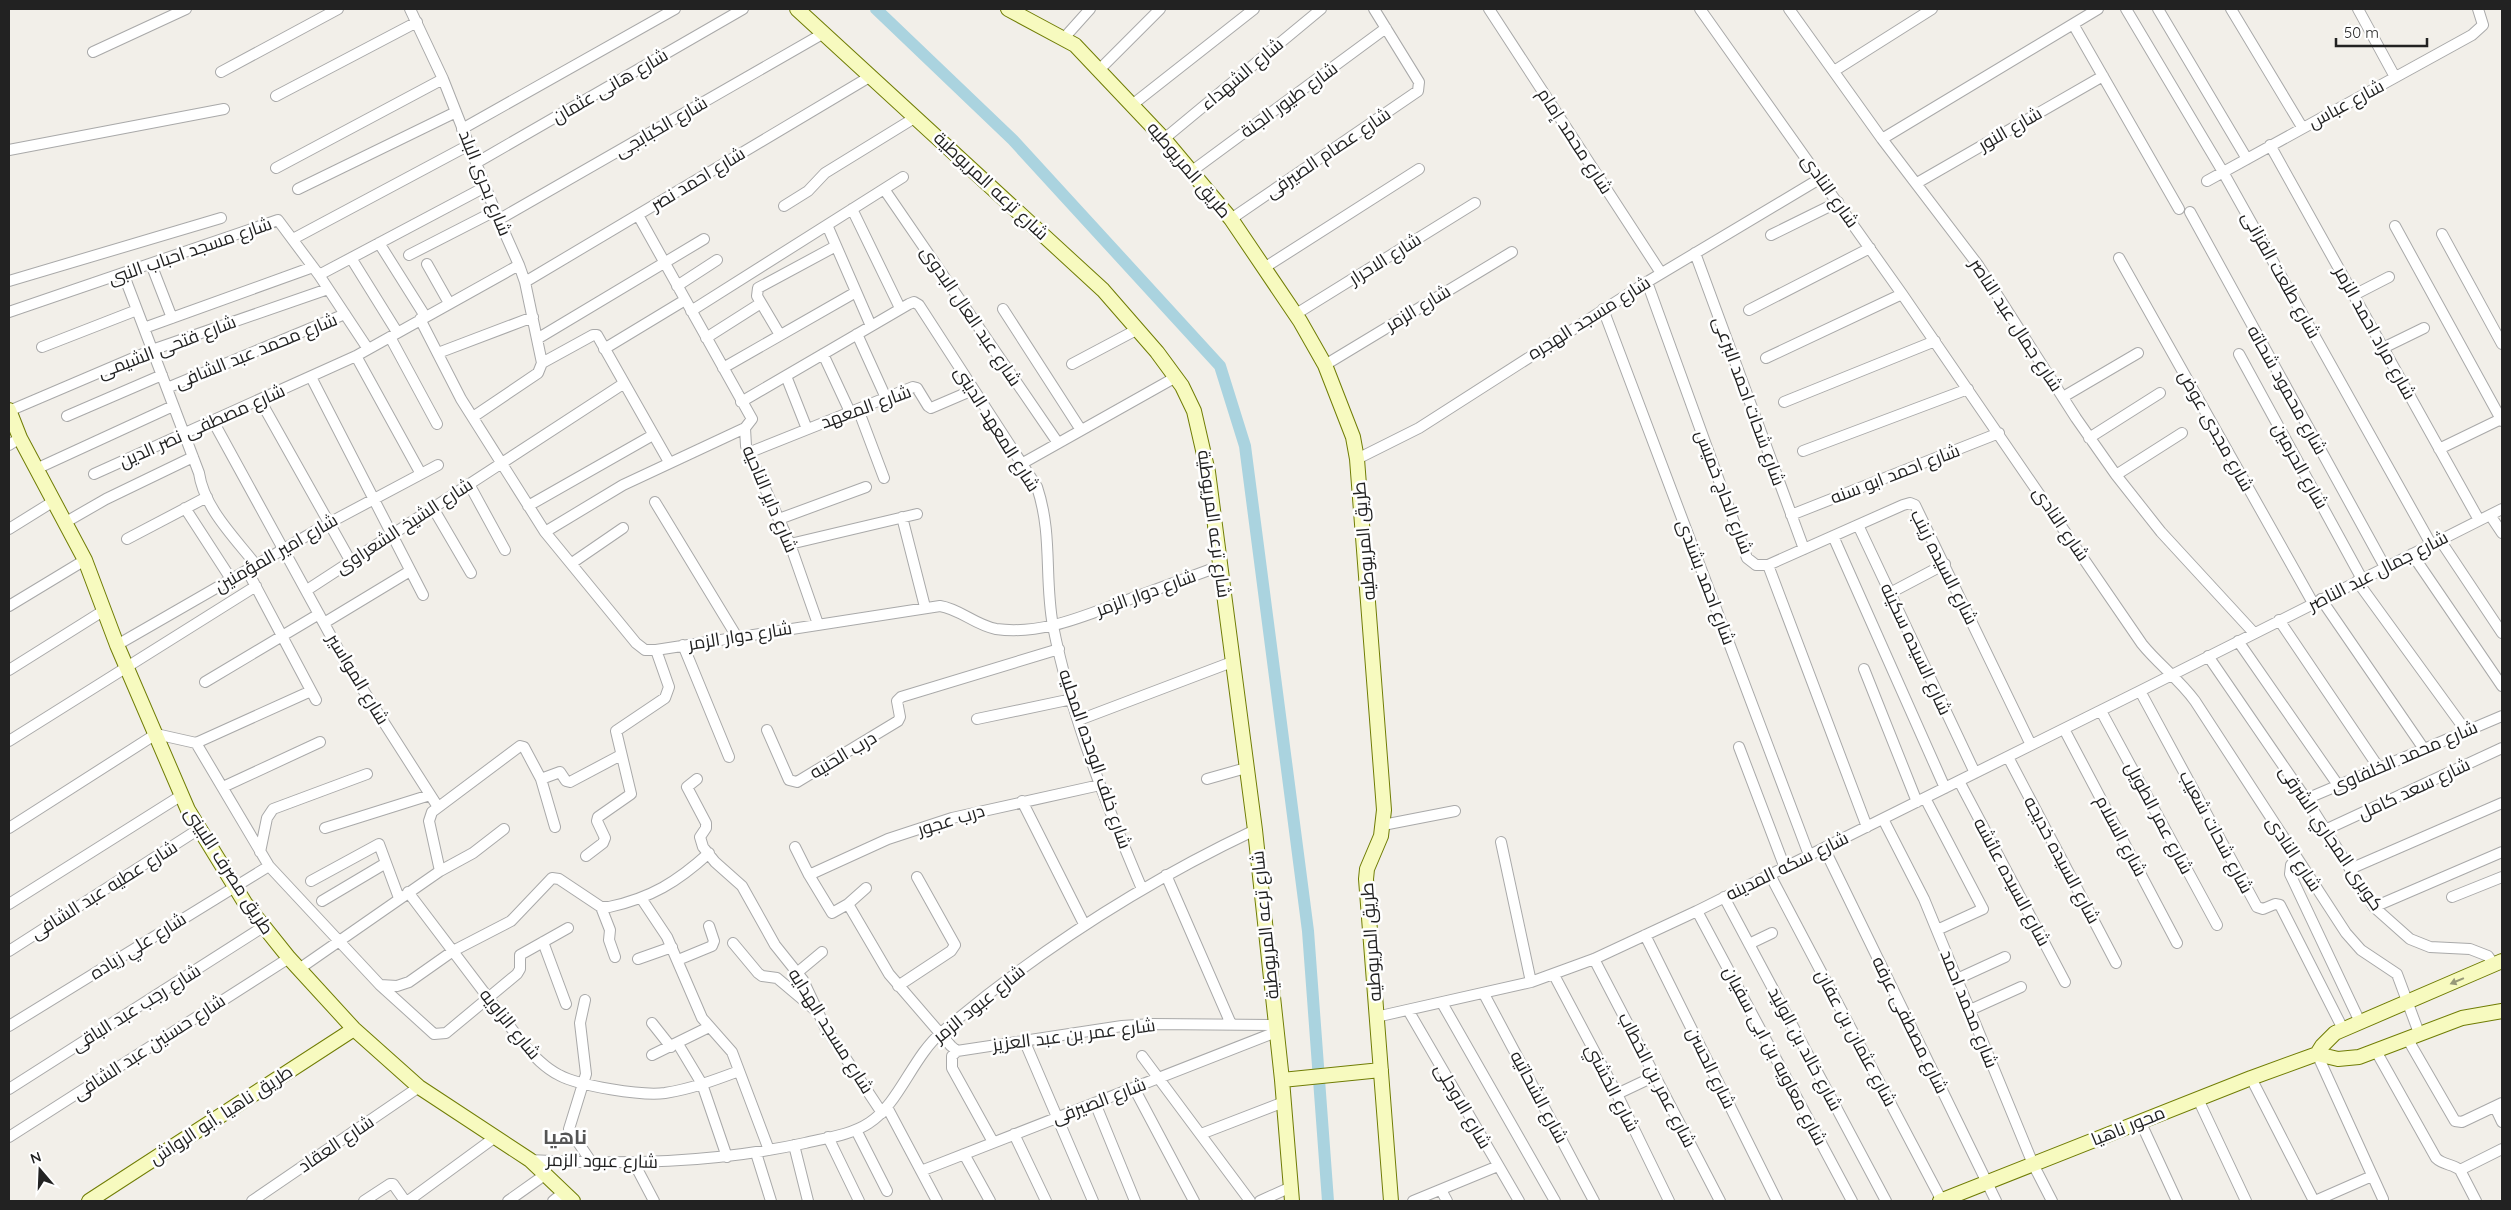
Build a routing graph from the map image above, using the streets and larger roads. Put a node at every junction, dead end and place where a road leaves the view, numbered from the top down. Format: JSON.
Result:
{"nodes":[{"id":1,"x":186,"y":9,"type":"edge"},
{"id":2,"x":338,"y":9,"type":"edge"},
{"id":3,"x":410,"y":9,"type":"edge"},
{"id":4,"x":675,"y":9,"type":"edge"},
{"id":5,"x":744,"y":9,"type":"edge"},
{"id":6,"x":797,"y":9,"type":"edge"},
{"id":7,"x":1008,"y":9,"type":"edge"},
{"id":8,"x":1090,"y":9,"type":"edge"},
{"id":9,"x":1160,"y":9,"type":"edge"},
{"id":10,"x":1254,"y":9,"type":"edge"},
{"id":11,"x":1321,"y":9,"type":"edge"},
{"id":12,"x":1374,"y":9,"type":"edge"},
{"id":13,"x":1489,"y":9,"type":"edge"},
{"id":14,"x":1700,"y":9,"type":"edge"},
{"id":15,"x":1789,"y":9,"type":"edge"},
{"id":16,"x":1932,"y":9,"type":"edge"},
{"id":17,"x":2098,"y":9,"type":"edge"},
{"id":18,"x":2126,"y":9,"type":"edge"},
{"id":19,"x":2158,"y":9,"type":"edge"},
{"id":20,"x":2231,"y":9,"type":"edge"},
{"id":21,"x":2358,"y":9,"type":"edge"},
{"id":22,"x":2478,"y":9,"type":"edge"},
{"id":23,"x":417,"y":22,"type":"junction"},
{"id":24,"x":2073,"y":24,"type":"junction"},
{"id":25,"x":1386,"y":28,"type":"junction"},
{"id":26,"x":824,"y":33,"type":"junction"},
{"id":27,"x":1070,"y":42,"type":"junction"},
{"id":28,"x":93,"y":52,"type":"dead end"},
{"id":29,"x":1100,"y":69,"type":"junction"},
{"id":30,"x":1834,"y":71,"type":"junction"},
{"id":31,"x":221,"y":72,"type":"dead end"},
{"id":32,"x":871,"y":76,"type":"junction"},
{"id":33,"x":2103,"y":76,"type":"junction"},
{"id":34,"x":2395,"y":77,"type":"junction"},
{"id":35,"x":444,"y":80,"type":"junction"},
{"id":36,"x":276,"y":96,"type":"dead end"},
{"id":37,"x":1132,"y":104,"type":"junction"},
{"id":38,"x":224,"y":109,"type":"dead end"},
{"id":39,"x":456,"y":112,"type":"junction"},
{"id":40,"x":916,"y":117,"type":"junction"},
{"id":41,"x":2302,"y":127,"type":"junction"},
{"id":42,"x":462,"y":129,"type":"junction"},
{"id":43,"x":1882,"y":138,"type":"junction"},
{"id":44,"x":1164,"y":139,"type":"junction"},
{"id":45,"x":469,"y":145,"type":"junction"},
{"id":46,"x":2270,"y":145,"type":"junction"},
{"id":47,"x":9,"y":150,"type":"edge"},
{"id":48,"x":2246,"y":159,"type":"junction"},
{"id":49,"x":476,"y":163,"type":"junction"},
{"id":50,"x":276,"y":168,"type":"dead end"},
{"id":51,"x":1419,"y":169,"type":"dead end"},
{"id":52,"x":1192,"y":171,"type":"junction"},
{"id":53,"x":2223,"y":172,"type":"junction"},
{"id":54,"x":903,"y":177,"type":"dead end"},
{"id":55,"x":1821,"y":178,"type":"junction"},
{"id":56,"x":2207,"y":181,"type":"dead end"},
{"id":57,"x":1917,"y":183,"type":"junction"},
{"id":58,"x":485,"y":186,"type":"junction"},
{"id":59,"x":298,"y":189,"type":"dead end"},
{"id":60,"x":884,"y":189,"type":"junction"},
{"id":61,"x":1838,"y":202,"type":"junction"},
{"id":62,"x":1475,"y":203,"type":"dead end"},
{"id":63,"x":784,"y":206,"type":"dead end"},
{"id":64,"x":852,"y":209,"type":"junction"},
{"id":65,"x":638,"y":215,"type":"junction"},
{"id":66,"x":496,"y":216,"type":"junction"},
{"id":67,"x":221,"y":218,"type":"dead end"},
{"id":68,"x":1231,"y":219,"type":"junction"},
{"id":69,"x":827,"y":225,"type":"junction"},
{"id":70,"x":2394,"y":226,"type":"dead end"},
{"id":71,"x":2442,"y":234,"type":"dead end"},
{"id":72,"x":1771,"y":235,"type":"dead end"},
{"id":73,"x":293,"y":239,"type":"junction"},
{"id":74,"x":704,"y":239,"type":"dead end"},
{"id":75,"x":379,"y":243,"type":"junction"},
{"id":76,"x":836,"y":246,"type":"junction"},
{"id":77,"x":1870,"y":248,"type":"junction"},
{"id":78,"x":1512,"y":252,"type":"dead end"},
{"id":79,"x":1694,"y":253,"type":"junction"},
{"id":80,"x":409,"y":255,"type":"dead end"},
{"id":81,"x":351,"y":258,"type":"junction"},
{"id":82,"x":2119,"y":258,"type":"dead end"},
{"id":83,"x":718,"y":260,"type":"dead end"},
{"id":84,"x":665,"y":263,"type":"junction"},
{"id":85,"x":151,"y":264,"type":"junction"},
{"id":86,"x":427,"y":264,"type":"dead end"},
{"id":87,"x":518,"y":265,"type":"junction"},
{"id":88,"x":1264,"y":268,"type":"junction"},
{"id":89,"x":316,"y":271,"type":"junction"},
{"id":90,"x":123,"y":273,"type":"junction"},
{"id":91,"x":1661,"y":273,"type":"junction"},
{"id":92,"x":2389,"y":278,"type":"dead end"},
{"id":93,"x":9,"y":281,"type":"edge"},
{"id":94,"x":524,"y":282,"type":"junction"},
{"id":95,"x":1647,"y":282,"type":"junction"},
{"id":96,"x":677,"y":286,"type":"junction"},
{"id":97,"x":328,"y":289,"type":"junction"},
{"id":98,"x":856,"y":292,"type":"junction"},
{"id":99,"x":1902,"y":294,"type":"junction"},
{"id":100,"x":2354,"y":295,"type":"junction"},
{"id":101,"x":685,"y":300,"type":"junction"},
{"id":102,"x":449,"y":303,"type":"junction"},
{"id":103,"x":761,"y":303,"type":"junction"},
{"id":104,"x":900,"y":308,"type":"junction"},
{"id":105,"x":1002,"y":309,"type":"dead end"},
{"id":106,"x":1603,"y":309,"type":"junction"},
{"id":107,"x":137,"y":310,"type":"junction"},
{"id":108,"x":1749,"y":310,"type":"dead end"},
{"id":109,"x":691,"y":311,"type":"junction"},
{"id":110,"x":9,"y":312,"type":"edge"},
{"id":111,"x":346,"y":314,"type":"junction"},
{"id":112,"x":1296,"y":314,"type":"junction"},
{"id":113,"x":422,"y":317,"type":"junction"},
{"id":114,"x":533,"y":317,"type":"junction"},
{"id":115,"x":172,"y":318,"type":"junction"},
{"id":116,"x":872,"y":326,"type":"junction"},
{"id":117,"x":144,"y":328,"type":"junction"},
{"id":118,"x":2424,"y":328,"type":"dead end"},
{"id":119,"x":1138,"y":329,"type":"junction"},
{"id":120,"x":858,"y":334,"type":"junction"},
{"id":121,"x":393,"y":335,"type":"junction"},
{"id":122,"x":780,"y":335,"type":"junction"},
{"id":123,"x":706,"y":338,"type":"junction"},
{"id":124,"x":537,"y":339,"type":"junction"},
{"id":125,"x":1934,"y":341,"type":"junction"},
{"id":126,"x":2502,"y":344,"type":"edge"},
{"id":127,"x":42,"y":347,"type":"dead end"},
{"id":128,"x":2383,"y":348,"type":"junction"},
{"id":129,"x":368,"y":349,"type":"junction"},
{"id":130,"x":604,"y":349,"type":"junction"},
{"id":131,"x":152,"y":350,"type":"junction"},
{"id":132,"x":438,"y":353,"type":"junction"},
{"id":133,"x":2138,"y":353,"type":"dead end"},
{"id":134,"x":823,"y":354,"type":"junction"},
{"id":135,"x":2239,"y":354,"type":"dead end"},
{"id":136,"x":356,"y":356,"type":"junction"},
{"id":137,"x":1766,"y":358,"type":"dead end"},
{"id":138,"x":542,"y":363,"type":"junction"},
{"id":139,"x":1072,"y":364,"type":"dead end"},
{"id":140,"x":1325,"y":365,"type":"junction"},
{"id":141,"x":723,"y":368,"type":"junction"},
{"id":142,"x":162,"y":375,"type":"junction"},
{"id":143,"x":786,"y":376,"type":"junction"},
{"id":144,"x":311,"y":377,"type":"junction"},
{"id":145,"x":1176,"y":378,"type":"junction"},
{"id":146,"x":623,"y":384,"type":"junction"},
{"id":147,"x":167,"y":388,"type":"junction"},
{"id":148,"x":1968,"y":389,"type":"junction"},
{"id":149,"x":973,"y":390,"type":"junction"},
{"id":150,"x":2160,"y":394,"type":"dead end"},
{"id":151,"x":2063,"y":397,"type":"junction"},
{"id":152,"x":886,"y":398,"type":"junction"},
{"id":153,"x":260,"y":400,"type":"junction"},
{"id":154,"x":741,"y":402,"type":"junction"},
{"id":155,"x":1784,"y":402,"type":"dead end"},
{"id":156,"x":173,"y":406,"type":"junction"},
{"id":157,"x":854,"y":410,"type":"junction"},
{"id":158,"x":9,"y":411,"type":"edge"},
{"id":159,"x":67,"y":416,"type":"dead end"},
{"id":160,"x":473,"y":418,"type":"junction"},
{"id":161,"x":2502,"y":420,"type":"edge"},
{"id":162,"x":213,"y":421,"type":"junction"},
{"id":163,"x":438,"y":424,"type":"dead end"},
{"id":164,"x":745,"y":428,"type":"junction"},
{"id":165,"x":807,"y":429,"type":"junction"},
{"id":166,"x":1081,"y":430,"type":"junction"},
{"id":167,"x":1999,"y":433,"type":"junction"},
{"id":168,"x":2182,"y":433,"type":"dead end"},
{"id":169,"x":184,"y":434,"type":"junction"},
{"id":170,"x":652,"y":435,"type":"junction"},
{"id":171,"x":2089,"y":438,"type":"junction"},
{"id":172,"x":14,"y":442,"type":"edge"},
{"id":173,"x":1058,"y":443,"type":"junction"},
{"id":174,"x":2440,"y":449,"type":"junction"},
{"id":175,"x":1803,"y":451,"type":"dead end"},
{"id":176,"x":748,"y":453,"type":"junction"},
{"id":177,"x":193,"y":457,"type":"junction"},
{"id":178,"x":1357,"y":458,"type":"junction"},
{"id":179,"x":669,"y":462,"type":"junction"},
{"id":180,"x":502,"y":463,"type":"junction"},
{"id":181,"x":1023,"y":463,"type":"junction"},
{"id":182,"x":438,"y":465,"type":"dead end"},
{"id":183,"x":36,"y":469,"type":"junction"},
{"id":184,"x":94,"y":474,"type":"dead end"},
{"id":185,"x":420,"y":474,"type":"junction"},
{"id":186,"x":2116,"y":475,"type":"junction"},
{"id":187,"x":884,"y":478,"type":"dead end"},
{"id":188,"x":469,"y":484,"type":"junction"},
{"id":189,"x":866,"y":487,"type":"dead end"},
{"id":190,"x":207,"y":497,"type":"junction"},
{"id":191,"x":372,"y":499,"type":"junction"},
{"id":192,"x":54,"y":501,"type":"junction"},
{"id":193,"x":655,"y":502,"type":"dead end"},
{"id":194,"x":528,"y":506,"type":"junction"},
{"id":195,"x":185,"y":508,"type":"junction"},
{"id":196,"x":433,"y":508,"type":"junction"},
{"id":197,"x":2502,"y":509,"type":"edge"},
{"id":198,"x":918,"y":514,"type":"dead end"},
{"id":199,"x":1791,"y":515,"type":"junction"},
{"id":200,"x":2490,"y":515,"type":"junction"},
{"id":201,"x":902,"y":517,"type":"junction"},
{"id":202,"x":779,"y":519,"type":"junction"},
{"id":203,"x":2479,"y":520,"type":"junction"},
{"id":204,"x":66,"y":522,"type":"junction"},
{"id":205,"x":329,"y":522,"type":"junction"},
{"id":206,"x":1858,"y":525,"type":"junction"},
{"id":207,"x":9,"y":528,"type":"edge"},
{"id":208,"x":623,"y":528,"type":"dead end"},
{"id":209,"x":545,"y":532,"type":"junction"},
{"id":210,"x":2502,"y":533,"type":"edge"},
{"id":211,"x":391,"y":535,"type":"junction"},
{"id":212,"x":1834,"y":536,"type":"junction"},
{"id":213,"x":127,"y":538,"type":"dead end"},
{"id":214,"x":2435,"y":542,"type":"junction"},
{"id":215,"x":790,"y":544,"type":"junction"},
{"id":216,"x":284,"y":548,"type":"junction"},
{"id":217,"x":1804,"y":549,"type":"junction"},
{"id":218,"x":506,"y":550,"type":"dead end"},
{"id":219,"x":2412,"y":554,"type":"junction"},
{"id":220,"x":85,"y":560,"type":"junction"},
{"id":221,"x":351,"y":562,"type":"junction"},
{"id":222,"x":572,"y":563,"type":"junction"},
{"id":223,"x":1945,"y":564,"type":"junction"},
{"id":224,"x":1768,"y":565,"type":"junction"},
{"id":225,"x":1220,"y":566,"type":"junction"},
{"id":226,"x":251,"y":567,"type":"junction"},
{"id":227,"x":2385,"y":567,"type":"junction"},
{"id":228,"x":410,"y":571,"type":"junction"},
{"id":229,"x":471,"y":573,"type":"dead end"},
{"id":230,"x":231,"y":579,"type":"junction"},
{"id":231,"x":2359,"y":580,"type":"junction"},
{"id":232,"x":256,"y":586,"type":"junction"},
{"id":233,"x":306,"y":590,"type":"junction"},
{"id":234,"x":1890,"y":593,"type":"junction"},
{"id":235,"x":424,"y":595,"type":"dead end"},
{"id":236,"x":2317,"y":601,"type":"junction"},
{"id":237,"x":9,"y":606,"type":"edge"},
{"id":238,"x":925,"y":607,"type":"junction"},
{"id":239,"x":103,"y":610,"type":"junction"},
{"id":240,"x":322,"y":618,"type":"junction"},
{"id":241,"x":2279,"y":620,"type":"junction"},
{"id":242,"x":818,"y":624,"type":"junction"},
{"id":243,"x":1054,"y":627,"type":"junction"},
{"id":244,"x":2254,"y":633,"type":"junction"},
{"id":245,"x":2502,"y":633,"type":"edge"},
{"id":246,"x":282,"y":636,"type":"junction"},
{"id":247,"x":737,"y":637,"type":"junction"},
{"id":248,"x":2238,"y":641,"type":"junction"},
{"id":249,"x":117,"y":644,"type":"junction"},
{"id":250,"x":683,"y":645,"type":"junction"},
{"id":251,"x":1059,"y":649,"type":"junction"},
{"id":252,"x":656,"y":650,"type":"junction"},
{"id":253,"x":2205,"y":657,"type":"junction"},
{"id":254,"x":1232,"y":662,"type":"junction"},
{"id":255,"x":129,"y":668,"type":"junction"},
{"id":256,"x":1864,"y":668,"type":"dead end"},
{"id":257,"x":9,"y":670,"type":"edge"},
{"id":258,"x":2177,"y":673,"type":"junction"},
{"id":259,"x":205,"y":682,"type":"dead end"},
{"id":260,"x":2502,"y":686,"type":"edge"},
{"id":261,"x":2140,"y":691,"type":"junction"},
{"id":262,"x":1072,"y":699,"type":"junction"},
{"id":263,"x":2101,"y":711,"type":"junction"},
{"id":264,"x":2502,"y":716,"type":"edge"},
{"id":265,"x":977,"y":719,"type":"dead end"},
{"id":266,"x":1079,"y":720,"type":"junction"},
{"id":267,"x":2064,"y":729,"type":"junction"},
{"id":268,"x":767,"y":730,"type":"dead end"},
{"id":269,"x":2466,"y":731,"type":"junction"},
{"id":270,"x":156,"y":734,"type":"junction"},
{"id":271,"x":9,"y":741,"type":"edge"},
{"id":272,"x":320,"y":742,"type":"dead end"},
{"id":273,"x":196,"y":743,"type":"junction"},
{"id":274,"x":2031,"y":745,"type":"junction"},
{"id":275,"x":1739,"y":747,"type":"dead end"},
{"id":276,"x":2502,"y":748,"type":"edge"},
{"id":277,"x":2424,"y":749,"type":"junction"},
{"id":278,"x":621,"y":756,"type":"junction"},
{"id":279,"x":729,"y":757,"type":"dead end"},
{"id":280,"x":2008,"y":757,"type":"junction"},
{"id":281,"x":1246,"y":768,"type":"junction"},
{"id":282,"x":2379,"y":768,"type":"junction"},
{"id":283,"x":1975,"y":773,"type":"junction"},
{"id":284,"x":367,"y":774,"type":"dead end"},
{"id":285,"x":541,"y":779,"type":"junction"},
{"id":286,"x":697,"y":779,"type":"dead end"},
{"id":287,"x":1207,"y":779,"type":"dead end"},
{"id":288,"x":1959,"y":781,"type":"junction"},
{"id":289,"x":1100,"y":785,"type":"junction"},
{"id":290,"x":2338,"y":785,"type":"junction"},
{"id":291,"x":223,"y":787,"type":"junction"},
{"id":292,"x":1945,"y":788,"type":"junction"},
{"id":293,"x":182,"y":795,"type":"junction"},
{"id":294,"x":430,"y":795,"type":"junction"},
{"id":295,"x":2306,"y":799,"type":"junction"},
{"id":296,"x":1921,"y":800,"type":"junction"},
{"id":297,"x":1022,"y":801,"type":"junction"},
{"id":298,"x":2502,"y":803,"type":"edge"},
{"id":299,"x":438,"y":807,"type":"junction"},
{"id":300,"x":1455,"y":811,"type":"dead end"},
{"id":301,"x":1883,"y":819,"type":"junction"},
{"id":302,"x":1383,"y":825,"type":"junction"},
{"id":303,"x":555,"y":827,"type":"dead end"},
{"id":304,"x":1867,"y":827,"type":"junction"},
{"id":305,"x":9,"y":828,"type":"edge"},
{"id":306,"x":325,"y":828,"type":"dead end"},
{"id":307,"x":504,"y":829,"type":"dead end"},
{"id":308,"x":200,"y":830,"type":"junction"},
{"id":309,"x":1254,"y":830,"type":"junction"},
{"id":310,"x":2326,"y":830,"type":"junction"},
{"id":311,"x":1500,"y":842,"type":"dead end"},
{"id":312,"x":795,"y":846,"type":"dead end"},
{"id":313,"x":1824,"y":848,"type":"junction"},
{"id":314,"x":260,"y":852,"type":"junction"},
{"id":315,"x":2502,"y":852,"type":"edge"},
{"id":316,"x":708,"y":853,"type":"junction"},
{"id":317,"x":1810,"y":855,"type":"junction"},
{"id":318,"x":586,"y":856,"type":"dead end"},
{"id":319,"x":2297,"y":858,"type":"junction"},
{"id":320,"x":386,"y":863,"type":"junction"},
{"id":321,"x":269,"y":866,"type":"junction"},
{"id":322,"x":1784,"y":868,"type":"junction"},
{"id":323,"x":2350,"y":869,"type":"junction"},
{"id":324,"x":440,"y":871,"type":"junction"},
{"id":325,"x":1770,"y":874,"type":"junction"},
{"id":326,"x":809,"y":875,"type":"junction"},
{"id":327,"x":1166,"y":875,"type":"junction"},
{"id":328,"x":917,"y":877,"type":"dead end"},
{"id":329,"x":2502,"y":877,"type":"edge"},
{"id":330,"x":311,"y":881,"type":"dead end"},
{"id":331,"x":235,"y":886,"type":"junction"},
{"id":332,"x":866,"y":888,"type":"dead end"},
{"id":333,"x":1142,"y":889,"type":"junction"},
{"id":334,"x":408,"y":892,"type":"junction"},
{"id":335,"x":1724,"y":897,"type":"junction"},
{"id":336,"x":2452,"y":897,"type":"dead end"},
{"id":337,"x":399,"y":898,"type":"junction"},
{"id":338,"x":641,"y":898,"type":"junction"},
{"id":339,"x":322,"y":901,"type":"dead end"},
{"id":340,"x":9,"y":904,"type":"edge"},
{"id":341,"x":848,"y":904,"type":"junction"},
{"id":342,"x":601,"y":907,"type":"junction"},
{"id":343,"x":2374,"y":907,"type":"junction"},
{"id":344,"x":1697,"y":911,"type":"junction"},
{"id":345,"x":1084,"y":924,"type":"junction"},
{"id":346,"x":2217,"y":925,"type":"dead end"},
{"id":347,"x":709,"y":926,"type":"dead end"},
{"id":348,"x":263,"y":928,"type":"junction"},
{"id":349,"x":568,"y":928,"type":"dead end"},
{"id":350,"x":1937,"y":930,"type":"junction"},
{"id":351,"x":1772,"y":933,"type":"dead end"},
{"id":352,"x":1645,"y":935,"type":"junction"},
{"id":353,"x":338,"y":941,"type":"junction"},
{"id":354,"x":543,"y":942,"type":"junction"},
{"id":355,"x":733,"y":943,"type":"dead end"},
{"id":356,"x":2177,"y":943,"type":"dead end"},
{"id":357,"x":1749,"y":944,"type":"junction"},
{"id":358,"x":672,"y":947,"type":"junction"},
{"id":359,"x":9,"y":950,"type":"edge"},
{"id":360,"x":453,"y":951,"type":"junction"},
{"id":361,"x":822,"y":952,"type":"dead end"},
{"id":362,"x":615,"y":957,"type":"dead end"},
{"id":363,"x":2005,"y":957,"type":"dead end"},
{"id":364,"x":288,"y":958,"type":"junction"},
{"id":365,"x":638,"y":959,"type":"dead end"},
{"id":366,"x":1594,"y":959,"type":"junction"},
{"id":367,"x":678,"y":960,"type":"junction"},
{"id":368,"x":2116,"y":963,"type":"dead end"},
{"id":369,"x":2498,"y":963,"type":"edge"},
{"id":370,"x":299,"y":969,"type":"junction"},
{"id":371,"x":798,"y":972,"type":"junction"},
{"id":372,"x":1554,"y":975,"type":"junction"},
{"id":373,"x":1957,"y":979,"type":"junction"},
{"id":374,"x":1532,"y":982,"type":"junction"},
{"id":375,"x":2065,"y":982,"type":"dead end"},
{"id":376,"x":380,"y":985,"type":"junction"},
{"id":377,"x":898,"y":986,"type":"junction"},
{"id":378,"x":2021,"y":987,"type":"dead end"},
{"id":379,"x":1484,"y":994,"type":"junction"},
{"id":380,"x":489,"y":998,"type":"junction"},
{"id":381,"x":585,"y":1000,"type":"dead end"},
{"id":382,"x":2408,"y":1002,"type":"junction"},
{"id":383,"x":1442,"y":1003,"type":"junction"},
{"id":384,"x":566,"y":1004,"type":"dead end"},
{"id":385,"x":1408,"y":1010,"type":"junction"},
{"id":386,"x":1970,"y":1010,"type":"junction"},
{"id":387,"x":2502,"y":1011,"type":"edge"},
{"id":388,"x":818,"y":1012,"type":"junction"},
{"id":389,"x":1376,"y":1017,"type":"junction"},
{"id":390,"x":2360,"y":1022,"type":"junction"},
{"id":391,"x":652,"y":1023,"type":"dead end"},
{"id":392,"x":1231,"y":1024,"type":"junction"},
{"id":393,"x":9,"y":1026,"type":"edge"},
{"id":394,"x":709,"y":1027,"type":"junction"},
{"id":395,"x":354,"y":1029,"type":"junction"},
{"id":396,"x":1276,"y":1029,"type":"junction"},
{"id":397,"x":2343,"y":1029,"type":"junction"},
{"id":398,"x":940,"y":1034,"type":"junction"},
{"id":399,"x":2413,"y":1036,"type":"junction"},
{"id":400,"x":1024,"y":1040,"type":"junction"},
{"id":401,"x":674,"y":1046,"type":"junction"},
{"id":402,"x":957,"y":1050,"type":"junction"},
{"id":403,"x":2376,"y":1050,"type":"junction"},
{"id":404,"x":2317,"y":1054,"type":"junction"},
{"id":405,"x":652,"y":1055,"type":"dead end"},
{"id":406,"x":1142,"y":1056,"type":"dead end"},
{"id":407,"x":1381,"y":1070,"type":"junction"},
{"id":408,"x":739,"y":1071,"type":"junction"},
{"id":409,"x":1655,"y":1076,"type":"junction"},
{"id":410,"x":1159,"y":1078,"type":"junction"},
{"id":411,"x":2251,"y":1078,"type":"junction"},
{"id":412,"x":1289,"y":1079,"type":"junction"},
{"id":413,"x":584,"y":1083,"type":"junction"},
{"id":414,"x":702,"y":1084,"type":"junction"},
{"id":415,"x":419,"y":1087,"type":"junction"},
{"id":416,"x":1134,"y":1088,"type":"junction"},
{"id":417,"x":9,"y":1089,"type":"edge"},
{"id":418,"x":1617,"y":1094,"type":"junction"},
{"id":419,"x":2198,"y":1099,"type":"junction"},
{"id":420,"x":1284,"y":1102,"type":"junction"},
{"id":421,"x":1095,"y":1103,"type":"junction"},
{"id":422,"x":2499,"y":1105,"type":"edge"},
{"id":423,"x":885,"y":1110,"type":"junction"},
{"id":424,"x":1057,"y":1118,"type":"junction"},
{"id":425,"x":2140,"y":1121,"type":"junction"},
{"id":426,"x":2502,"y":1122,"type":"edge"},
{"id":427,"x":856,"y":1130,"type":"junction"},
{"id":428,"x":1014,"y":1134,"type":"junction"},
{"id":429,"x":1201,"y":1134,"type":"junction"},
{"id":430,"x":9,"y":1137,"type":"edge"},
{"id":431,"x":828,"y":1137,"type":"junction"},
{"id":432,"x":494,"y":1138,"type":"junction"},
{"id":433,"x":993,"y":1142,"type":"junction"},
{"id":434,"x":794,"y":1145,"type":"junction"},
{"id":435,"x":769,"y":1150,"type":"junction"},
{"id":436,"x":2502,"y":1150,"type":"edge"},
{"id":437,"x":756,"y":1153,"type":"junction"},
{"id":438,"x":964,"y":1154,"type":"junction"},
{"id":439,"x":728,"y":1157,"type":"junction"},
{"id":440,"x":530,"y":1160,"type":"junction"},
{"id":441,"x":592,"y":1163,"type":"junction"},
{"id":442,"x":634,"y":1163,"type":"junction"},
{"id":443,"x":2033,"y":1164,"type":"junction"},
{"id":444,"x":1498,"y":1166,"type":"junction"},
{"id":445,"x":2460,"y":1170,"type":"junction"},
{"id":446,"x":922,"y":1171,"type":"junction"},
{"id":447,"x":546,"y":1174,"type":"junction"},
{"id":448,"x":2372,"y":1176,"type":"junction"},
{"id":449,"x":1986,"y":1183,"type":"junction"},
{"id":450,"x":1291,"y":1187,"type":"junction"},
{"id":451,"x":1440,"y":1190,"type":"junction"},
{"id":452,"x":887,"y":1192,"type":"dead end"},
{"id":453,"x":568,"y":1197,"type":"edge"},
{"id":454,"x":2383,"y":1199,"type":"dead end"},
{"id":455,"x":89,"y":1201,"type":"edge"},
{"id":456,"x":252,"y":1201,"type":"edge"},
{"id":457,"x":364,"y":1201,"type":"edge"},
{"id":458,"x":407,"y":1201,"type":"edge"},
{"id":459,"x":508,"y":1201,"type":"edge"},
{"id":460,"x":553,"y":1201,"type":"edge"},
{"id":461,"x":654,"y":1201,"type":"edge"},
{"id":462,"x":771,"y":1201,"type":"edge"},
{"id":463,"x":808,"y":1201,"type":"edge"},
{"id":464,"x":859,"y":1201,"type":"edge"},
{"id":465,"x":937,"y":1201,"type":"edge"},
{"id":466,"x":990,"y":1201,"type":"edge"},
{"id":467,"x":1046,"y":1201,"type":"edge"},
{"id":468,"x":1092,"y":1201,"type":"edge"},
{"id":469,"x":1136,"y":1201,"type":"edge"},
{"id":470,"x":1194,"y":1201,"type":"edge"},
{"id":471,"x":1250,"y":1201,"type":"edge"},
{"id":472,"x":1260,"y":1201,"type":"edge"},
{"id":473,"x":1292,"y":1201,"type":"edge"},
{"id":474,"x":1391,"y":1201,"type":"edge"},
{"id":475,"x":1413,"y":1201,"type":"edge"},
{"id":476,"x":1447,"y":1201,"type":"edge"},
{"id":477,"x":1519,"y":1201,"type":"edge"},
{"id":478,"x":1555,"y":1201,"type":"edge"},
{"id":479,"x":1594,"y":1201,"type":"edge"},
{"id":480,"x":1669,"y":1201,"type":"edge"},
{"id":481,"x":1720,"y":1201,"type":"edge"},
{"id":482,"x":1777,"y":1201,"type":"edge"},
{"id":483,"x":1852,"y":1201,"type":"edge"},
{"id":484,"x":1886,"y":1201,"type":"edge"},
{"id":485,"x":1941,"y":1201,"type":"edge"},
{"id":486,"x":1996,"y":1201,"type":"edge"},
{"id":487,"x":2052,"y":1201,"type":"edge"},
{"id":488,"x":2177,"y":1201,"type":"edge"},
{"id":489,"x":2246,"y":1201,"type":"edge"},
{"id":490,"x":2314,"y":1201,"type":"edge"},
{"id":491,"x":2476,"y":1201,"type":"edge"}],
"edges":[{"from":1,"to":28,"type":"street"},
{"from":2,"to":31,"type":"street"},
{"from":3,"to":23,"type":"street","name":"شارع بحرى البلد"},
{"from":4,"to":42,"type":"street"},
{"from":5,"to":49,"type":"street","name":"شارع هانى عثمان"},
{"from":6,"to":26,"type":"street","name":"شارع ترعه المريوطية"},
{"from":7,"to":27,"type":"street","name":"طريق المريوطيه"},
{"from":8,"to":27,"type":"street"},
{"from":9,"to":29,"type":"street"},
{"from":10,"to":37,"type":"street"},
{"from":11,"to":44,"type":"street","name":"شارع الشهداء"},
{"from":12,"to":25,"type":"street"},
{"from":13,"to":91,"type":"street","name":"شارع محمد إمام"},
{"from":14,"to":55,"type":"street","name":"شارع النادى"},
{"from":15,"to":30,"type":"street","name":"شارع جمال عبد الناصر"},
{"from":16,"to":30,"type":"street"},
{"from":17,"to":24,"type":"street"},
{"from":18,"to":53,"type":"street","name":"شارع طلعت الفزانى"},
{"from":19,"to":48,"type":"street"},
{"from":20,"to":41,"type":"street"},
{"from":21,"to":34,"type":"street"},
{"from":22,"to":34,"type":"street","name":"شارع عباس"},
{"from":23,"to":35,"type":"street","name":"شارع بحرى البلد"},
{"from":23,"to":36,"type":"street"},
{"from":24,"to":33,"type":"street","name":"شارع محمود شحاته"},
{"from":24,"to":43,"type":"street"},
{"from":25,"to":52,"type":"street","name":"شارع طيور الجنة"},
{"from":25,"to":68,"type":"street","name":"شارع عصام الصيرفى"},
{"from":26,"to":32,"type":"street","name":"شارع ترعه المريوطية"},
{"from":26,"to":66,"type":"street","name":"شارع الكبابجى"},
{"from":27,"to":29,"type":"street","name":"طريق المريوطيه"},
{"from":29,"to":37,"type":"street","name":"طريق المريوطيه"},
{"from":30,"to":43,"type":"street","name":"شارع جمال عبد الناصر"},
{"from":32,"to":40,"type":"street","name":"شارع ترعه المريوطية"},
{"from":32,"to":65,"type":"street","name":"شارع احمد نصر"},
{"from":33,"to":57,"type":"street","name":"شارع النور"},
{"from":33,"to":227,"type":"street","name":"شارع محمود شحاته"},
{"from":34,"to":41,"type":"street","name":"شارع عباس"},
{"from":35,"to":39,"type":"street","name":"شارع بحرى البلد"},
{"from":35,"to":50,"type":"street"},
{"from":37,"to":44,"type":"street","name":"طريق المريوطيه"},
{"from":38,"to":47,"type":"street"},
{"from":39,"to":42,"type":"street","name":"شارع بحرى البلد"},
{"from":39,"to":59,"type":"street"},
{"from":40,"to":63,"type":"street"},
{"from":40,"to":119,"type":"street","name":"شارع ترعه المريوطية"},
{"from":41,"to":46,"type":"street","name":"شارع عباس"},
{"from":42,"to":45,"type":"street","name":"شارع بحرى البلد"},
{"from":43,"to":57,"type":"street","name":"شارع جمال عبد الناصر"},
{"from":44,"to":52,"type":"street","name":"طريق المريوطيه"},
{"from":45,"to":49,"type":"street","name":"شارع بحرى البلد"},
{"from":45,"to":73,"type":"street"},
{"from":46,"to":48,"type":"street","name":"شارع عباس"},
{"from":46,"to":100,"type":"street","name":"شارع مراد احمد الزمر"},
{"from":48,"to":53,"type":"street","name":"شارع عباس"},
{"from":49,"to":58,"type":"street","name":"شارع بحرى البلد"},
{"from":51,"to":88,"type":"street"},
{"from":52,"to":68,"type":"street","name":"طريق المريوطيه"},
{"from":53,"to":56,"type":"street","name":"شارع عباس"},
{"from":53,"to":214,"type":"street","name":"شارع طلعت الفزانى"},
{"from":54,"to":60,"type":"street"},
{"from":55,"to":61,"type":"street","name":"شارع النادى"},
{"from":55,"to":79,"type":"street","name":"شارع مسجد الهجره"},
{"from":57,"to":151,"type":"street","name":"شارع جمال عبد الناصر"},
{"from":58,"to":66,"type":"street","name":"شارع بحرى البلد"},
{"from":58,"to":75,"type":"street"},
{"from":60,"to":64,"type":"street"},
{"from":60,"to":173,"type":"street","name":"شارع عبد العال البدوى"},
{"from":61,"to":72,"type":"street"},
{"from":61,"to":77,"type":"street","name":"شارع النادى"},
{"from":62,"to":112,"type":"street","name":"شارع الاحرار"},
{"from":64,"to":69,"type":"street"},
{"from":64,"to":104,"type":"street"},
{"from":65,"to":84,"type":"street","name":"شارع داير الناحيه"},
{"from":65,"to":94,"type":"street","name":"شارع احمد نصر"},
{"from":66,"to":80,"type":"street","name":"شارع الكبابجى"},
{"from":66,"to":87,"type":"street","name":"شارع بحرى البلد"},
{"from":67,"to":93,"type":"street"},
{"from":68,"to":88,"type":"street","name":"طريق المريوطيه"},
{"from":69,"to":76,"type":"street"},
{"from":69,"to":109,"type":"street"},
{"from":70,"to":161,"type":"street"},
{"from":71,"to":126,"type":"street"},
{"from":73,"to":85,"type":"street","name":"شارع مسجد احباب النبى"},
{"from":73,"to":89,"type":"street","name":"شارع مسجد احباب النبى"},
{"from":74,"to":84,"type":"street"},
{"from":75,"to":81,"type":"street"},
{"from":75,"to":113,"type":"street"},
{"from":76,"to":98,"type":"street"},
{"from":76,"to":103,"type":"street"},
{"from":77,"to":99,"type":"street","name":"شارع النادى"},
{"from":77,"to":108,"type":"street"},
{"from":78,"to":140,"type":"street","name":"شارع الزمر"},
{"from":79,"to":91,"type":"street","name":"شارع مسجد الهجره"},
{"from":79,"to":199,"type":"street","name":"شارع شحات احمد البرعى"},
{"from":81,"to":89,"type":"street"},
{"from":81,"to":121,"type":"street"},
{"from":82,"to":236,"type":"street","name":"شارع مجدى عوض"},
{"from":83,"to":96,"type":"street"},
{"from":84,"to":96,"type":"street","name":"شارع داير الناحيه"},
{"from":84,"to":124,"type":"street"},
{"from":85,"to":90,"type":"street","name":"شارع مسجد احباب النبى"},
{"from":85,"to":115,"type":"street"},
{"from":86,"to":102,"type":"street"},
{"from":87,"to":94,"type":"street","name":"شارع بحرى البلد"},
{"from":87,"to":102,"type":"street","name":"شارع مصطفى نصر الدين"},
{"from":88,"to":112,"type":"street","name":"طريق المريوطيه"},
{"from":89,"to":97,"type":"street","name":"شارع مسجد احباب النبى"},
{"from":89,"to":115,"type":"street"},
{"from":90,"to":107,"type":"street"},
{"from":90,"to":110,"type":"street","name":"شارع مسجد احباب النبى"},
{"from":91,"to":95,"type":"street","name":"شارع مسجد الهجره"},
{"from":92,"to":100,"type":"street"},
{"from":94,"to":114,"type":"street","name":"شارع بحرى البلد"},
{"from":95,"to":106,"type":"street","name":"شارع مسجد الهجره"},
{"from":95,"to":224,"type":"street","name":"شارع الحاج خميس"},
{"from":96,"to":101,"type":"street","name":"شارع داير الناحيه"},
{"from":97,"to":111,"type":"street","name":"شارع مسجد احباب النبى"},
{"from":97,"to":131,"type":"street","name":"شارع فتحى الشيمى"},
{"from":98,"to":116,"type":"street"},
{"from":98,"to":122,"type":"street"},
{"from":99,"to":125,"type":"street","name":"شارع النادى"},
{"from":99,"to":137,"type":"street"},
{"from":100,"to":128,"type":"street","name":"شارع مراد احمد الزمر"},
{"from":101,"to":109,"type":"street","name":"شارع داير الناحيه"},
{"from":101,"to":130,"type":"street"},
{"from":102,"to":113,"type":"street","name":"شارع مصطفى نصر الدين"},
{"from":103,"to":122,"type":"street"},
{"from":103,"to":123,"type":"street"},
{"from":104,"to":116,"type":"street"},
{"from":104,"to":149,"type":"street","name":"شارع المعهد الدينى"},
{"from":105,"to":166,"type":"street"},
{"from":106,"to":178,"type":"street","name":"شارع مسجد الهجره"},
{"from":106,"to":317,"type":"street","name":"شارع احمد بشندى"},
{"from":107,"to":117,"type":"street"},
{"from":107,"to":127,"type":"street"},
{"from":109,"to":123,"type":"street","name":"شارع داير الناحيه"},
{"from":111,"to":129,"type":"street","name":"شارع مسجد احباب النبى"},
{"from":111,"to":147,"type":"street","name":"شارع محمد عبد الشافى"},
{"from":112,"to":140,"type":"street","name":"طريق المريوطيه"},
{"from":113,"to":121,"type":"street","name":"شارع مصطفى نصر الدين"},
{"from":113,"to":132,"type":"street"},
{"from":114,"to":124,"type":"street","name":"شارع بحرى البلد"},
{"from":114,"to":132,"type":"street"},
{"from":115,"to":117,"type":"street"},
{"from":116,"to":120,"type":"street"},
{"from":117,"to":131,"type":"street"},
{"from":118,"to":128,"type":"street"},
{"from":119,"to":139,"type":"street"},
{"from":119,"to":145,"type":"street","name":"شارع ترعه المريوطية"},
{"from":120,"to":134,"type":"street"},
{"from":120,"to":152,"type":"street"},
{"from":121,"to":129,"type":"street","name":"شارع مصطفى نصر الدين"},
{"from":121,"to":163,"type":"street"},
{"from":122,"to":141,"type":"street"},
{"from":123,"to":141,"type":"street","name":"شارع داير الناحيه"},
{"from":124,"to":138,"type":"street","name":"شارع بحرى البلد"},
{"from":125,"to":148,"type":"street","name":"شارع النادى"},
{"from":125,"to":155,"type":"street"},
{"from":128,"to":174,"type":"street","name":"شارع مراد احمد الزمر"},
{"from":129,"to":136,"type":"street","name":"شارع مصطفى نصر الدين"},
{"from":130,"to":138,"type":"street"},
{"from":130,"to":146,"type":"street"},
{"from":131,"to":142,"type":"street"},
{"from":131,"to":158,"type":"street","name":"شارع فتحى الشيمى"},
{"from":132,"to":160,"type":"street"},
{"from":133,"to":151,"type":"street"},
{"from":134,"to":143,"type":"street"},
{"from":134,"to":157,"type":"street"},
{"from":135,"to":231,"type":"street","name":"شارع الحرمين"},
{"from":136,"to":144,"type":"street","name":"شارع مصطفى نصر الدين"},
{"from":136,"to":185,"type":"street"},
{"from":138,"to":160,"type":"street"},
{"from":140,"to":178,"type":"street","name":"طريق المريوطيه"},
{"from":141,"to":154,"type":"street","name":"شارع داير الناحيه"},
{"from":142,"to":147,"type":"street"},
{"from":142,"to":159,"type":"street"},
{"from":143,"to":154,"type":"street"},
{"from":143,"to":165,"type":"street"},
{"from":144,"to":153,"type":"street","name":"شارع مصطفى نصر الدين"},
{"from":144,"to":191,"type":"street"},
{"from":145,"to":166,"type":"street"},
{"from":145,"to":225,"type":"street","name":"شارع ترعه المريوطية"},
{"from":146,"to":170,"type":"street"},
{"from":146,"to":180,"type":"street","name":"شارع الشيخ الشعراوى"},
{"from":147,"to":156,"type":"street"},
{"from":148,"to":167,"type":"street","name":"شارع النادى"},
{"from":148,"to":175,"type":"street"},
{"from":149,"to":152,"type":"street","name":"شارع المعهد"},
{"from":149,"to":181,"type":"street","name":"شارع المعهد الدينى"},
{"from":150,"to":171,"type":"street"},
{"from":151,"to":171,"type":"street","name":"شارع جمال عبد الناصر"},
{"from":152,"to":157,"type":"street","name":"شارع المعهد"},
{"from":153,"to":162,"type":"street","name":"شارع مصطفى نصر الدين"},
{"from":153,"to":205,"type":"street"},
{"from":154,"to":164,"type":"street","name":"شارع داير الناحيه"},
{"from":156,"to":169,"type":"street"},
{"from":156,"to":183,"type":"street"},
{"from":157,"to":165,"type":"street","name":"شارع المعهد"},
{"from":157,"to":187,"type":"street"},
{"from":158,"to":172,"type":"street","name":"طريق مصرف اللبينى"},
{"from":160,"to":180,"type":"street"},
{"from":161,"to":174,"type":"street"},
{"from":162,"to":169,"type":"street","name":"شارع مصطفى نصر الدين"},
{"from":162,"to":216,"type":"street","name":"شارع المواسير"},
{"from":164,"to":176,"type":"street","name":"شارع داير الناحيه"},
{"from":164,"to":179,"type":"street"},
{"from":165,"to":176,"type":"street","name":"شارع المعهد"},
{"from":166,"to":173,"type":"street"},
{"from":167,"to":199,"type":"street","name":"شارع احمد ابو سنه"},
{"from":167,"to":258,"type":"street","name":"شارع النادى"},
{"from":168,"to":186,"type":"street"},
{"from":169,"to":177,"type":"street"},
{"from":169,"to":184,"type":"street","name":"شارع مصطفى نصر الدين"},
{"from":170,"to":179,"type":"street"},
{"from":170,"to":194,"type":"street"},
{"from":171,"to":186,"type":"street","name":"شارع جمال عبد الناصر"},
{"from":172,"to":183,"type":"street","name":"طريق مصرف اللبينى"},
{"from":173,"to":181,"type":"street"},
{"from":174,"to":203,"type":"street","name":"شارع مراد احمد الزمر"},
{"from":176,"to":202,"type":"street","name":"شارع داير الناحيه"},
{"from":177,"to":190,"type":"street"},
{"from":177,"to":204,"type":"street"},
{"from":178,"to":302,"type":"street","name":"طريق المريوطيه"},
{"from":179,"to":209,"type":"street"},
{"from":180,"to":188,"type":"street","name":"شارع الشيخ الشعراوى"},
{"from":180,"to":194,"type":"street"},
{"from":181,"to":243,"type":"street","name":"شارع المعهد الدينى"},
{"from":182,"to":185,"type":"street","name":"شارع امير المؤمنين"},
{"from":183,"to":192,"type":"street","name":"طريق مصرف اللبينى"},
{"from":185,"to":191,"type":"street","name":"شارع امير المؤمنين"},
{"from":186,"to":244,"type":"street","name":"شارع جمال عبد الناصر"},
{"from":188,"to":196,"type":"street","name":"شارع الشيخ الشعراوى"},
{"from":188,"to":218,"type":"street"},
{"from":189,"to":202,"type":"street"},
{"from":190,"to":195,"type":"street"},
{"from":190,"to":226,"type":"street"},
{"from":191,"to":205,"type":"street","name":"شارع امير المؤمنين"},
{"from":191,"to":211,"type":"street"},
{"from":192,"to":204,"type":"street","name":"طريق مصرف اللبينى"},
{"from":192,"to":207,"type":"street"},
{"from":193,"to":247,"type":"street"},
{"from":194,"to":209,"type":"street"},
{"from":195,"to":213,"type":"street"},
{"from":195,"to":230,"type":"street"},
{"from":196,"to":211,"type":"street","name":"شارع الشيخ الشعراوى"},
{"from":196,"to":229,"type":"street"},
{"from":197,"to":200,"type":"street","name":"شارع جمال عبد الناصر"},
{"from":198,"to":201,"type":"street"},
{"from":199,"to":217,"type":"street","name":"شارع شحات احمد البرعى"},
{"from":200,"to":203,"type":"street","name":"شارع جمال عبد الناصر"},
{"from":200,"to":210,"type":"street"},
{"from":201,"to":215,"type":"street"},
{"from":201,"to":238,"type":"street"},
{"from":202,"to":215,"type":"street","name":"شارع داير الناحيه"},
{"from":203,"to":214,"type":"street","name":"شارع جمال عبد الناصر"},
{"from":204,"to":220,"type":"street","name":"طريق مصرف اللبينى"},
{"from":205,"to":216,"type":"street","name":"شارع امير المؤمنين"},
{"from":205,"to":221,"type":"street"},
{"from":206,"to":212,"type":"street","name":"شارع السيده زينب"},
{"from":206,"to":223,"type":"street","name":"شارع السيده زينب"},
{"from":206,"to":234,"type":"street","name":"شارع السيده سكينه"},
{"from":208,"to":222,"type":"street"},
{"from":209,"to":222,"type":"street"},
{"from":211,"to":221,"type":"street","name":"شارع الشيخ الشعراوى"},
{"from":211,"to":228,"type":"street"},
{"from":212,"to":217,"type":"street","name":"شارع السيده زينب"},
{"from":212,"to":292,"type":"street"},
{"from":214,"to":219,"type":"street","name":"شارع جمال عبد الناصر"},
{"from":214,"to":245,"type":"street"},
{"from":215,"to":242,"type":"street","name":"شارع داير الناحيه"},
{"from":216,"to":226,"type":"street","name":"شارع امير المؤمنين"},
{"from":216,"to":233,"type":"street","name":"شارع المواسير"},
{"from":217,"to":224,"type":"street","name":"شارع السيده زينب"},
{"from":219,"to":227,"type":"street","name":"شارع جمال عبد الناصر"},
{"from":219,"to":260,"type":"street"},
{"from":220,"to":237,"type":"street"},
{"from":220,"to":239,"type":"street","name":"طريق مصرف اللبينى"},
{"from":221,"to":233,"type":"street","name":"شارع الشيخ الشعراوى"},
{"from":222,"to":252,"type":"street"},
{"from":223,"to":234,"type":"street"},
{"from":223,"to":274,"type":"street","name":"شارع السيده زينب"},
{"from":224,"to":304,"type":"street","name":"شارع الحاج خميس"},
{"from":225,"to":243,"type":"street","name":"شارع دوار الزمر"},
{"from":225,"to":254,"type":"street","name":"شارع ترعه المريوطية"},
{"from":226,"to":230,"type":"street","name":"شارع امير المؤمنين"},
{"from":226,"to":232,"type":"street"},
{"from":227,"to":231,"type":"street","name":"شارع جمال عبد الناصر"},
{"from":228,"to":235,"type":"street"},
{"from":228,"to":240,"type":"street"},
{"from":230,"to":249,"type":"street","name":"شارع امير المؤمنين"},
{"from":231,"to":236,"type":"street","name":"شارع جمال عبد الناصر"},
{"from":231,"to":269,"type":"street"},
{"from":232,"to":246,"type":"street"},
{"from":232,"to":255,"type":"street"},
{"from":233,"to":240,"type":"street","name":"شارع المواسير"},
{"from":234,"to":283,"type":"street","name":"شارع السيده سكينه"},
{"from":236,"to":241,"type":"street","name":"شارع جمال عبد الناصر"},
{"from":236,"to":277,"type":"street","name":"شارع مجدى عوض"},
{"from":238,"to":242,"type":"street","name":"شارع دوار الزمر"},
{"from":238,"to":243,"type":"street","name":"شارع دوار الزمر"},
{"from":239,"to":249,"type":"street","name":"طريق مصرف اللبينى"},
{"from":239,"to":257,"type":"street"},
{"from":240,"to":246,"type":"street"},
{"from":240,"to":294,"type":"street","name":"شارع المواسير"},
{"from":241,"to":244,"type":"street","name":"شارع جمال عبد الناصر"},
{"from":241,"to":282,"type":"street"},
{"from":242,"to":247,"type":"street","name":"شارع دوار الزمر"},
{"from":243,"to":251,"type":"street","name":"شارع خلف الوحده المحليه"},
{"from":244,"to":248,"type":"street","name":"شارع جمال عبد الناصر"},
{"from":246,"to":259,"type":"street"},
{"from":246,"to":273,"type":"street"},
{"from":247,"to":250,"type":"street","name":"شارع دوار الزمر"},
{"from":248,"to":253,"type":"street","name":"شارع جمال عبد الناصر"},
{"from":248,"to":290,"type":"street"},
{"from":249,"to":255,"type":"street","name":"طريق مصرف اللبينى"},
{"from":250,"to":252,"type":"street","name":"شارع دوار الزمر"},
{"from":250,"to":279,"type":"street"},
{"from":251,"to":262,"type":"street","name":"شارع خلف الوحده المحليه"},
{"from":251,"to":268,"type":"street","name":"درب الحنيه"},
{"from":252,"to":278,"type":"street"},
{"from":253,"to":258,"type":"street","name":"شارع جمال عبد الناصر"},
{"from":253,"to":295,"type":"street","name":"كوبرى المجاري الشرقى"},
{"from":254,"to":266,"type":"street"},
{"from":254,"to":281,"type":"street","name":"شارع ترعه المريوطية"},
{"from":255,"to":270,"type":"street","name":"طريق مصرف اللبينى"},
{"from":255,"to":271,"type":"street"},
{"from":256,"to":296,"type":"street"},
{"from":258,"to":261,"type":"street","name":"شارع سكه المدينه"},
{"from":258,"to":319,"type":"street","name":"شارع النادى"},
{"from":261,"to":263,"type":"street","name":"شارع سكه المدينه"},
{"from":261,"to":397,"type":"street","name":"شارع شحات شعيب"},
{"from":262,"to":265,"type":"street"},
{"from":262,"to":266,"type":"street","name":"شارع خلف الوحده المحليه"},
{"from":263,"to":267,"type":"street","name":"شارع سكه المدينه"},
{"from":263,"to":346,"type":"street","name":"شارع عمر الطويل"},
{"from":264,"to":269,"type":"street","name":"شارع محمد الخلفاوى"},
{"from":266,"to":289,"type":"street","name":"شارع خلف الوحده المحليه"},
{"from":267,"to":274,"type":"street","name":"شارع سكه المدينه"},
{"from":267,"to":356,"type":"street","name":"شارع السلام"},
{"from":269,"to":277,"type":"street","name":"شارع محمد الخلفاوى"},
{"from":270,"to":273,"type":"street"},
{"from":270,"to":293,"type":"street","name":"طريق مصرف اللبينى"},
{"from":270,"to":305,"type":"street"},
{"from":272,"to":291,"type":"street"},
{"from":273,"to":291,"type":"street"},
{"from":274,"to":280,"type":"street","name":"شارع سكه المدينه"},
{"from":275,"to":322,"type":"street"},
{"from":276,"to":310,"type":"street","name":"شارع سعد كامل"},
{"from":277,"to":282,"type":"street","name":"شارع محمد الخلفاوى"},
{"from":278,"to":285,"type":"street"},
{"from":278,"to":318,"type":"street"},
{"from":280,"to":283,"type":"street","name":"شارع سكه المدينه"},
{"from":280,"to":368,"type":"street","name":"شارع السيده خديجه"},
{"from":281,"to":287,"type":"street"},
{"from":281,"to":309,"type":"street","name":"شارع ترعه المريوطية"},
{"from":282,"to":290,"type":"street","name":"شارع محمد الخلفاوى"},
{"from":283,"to":288,"type":"street","name":"شارع سكه المدينه"},
{"from":284,"to":314,"type":"street"},
{"from":285,"to":299,"type":"street"},
{"from":285,"to":303,"type":"street"},
{"from":286,"to":316,"type":"street"},
{"from":288,"to":292,"type":"street","name":"شارع سكه المدينه"},
{"from":288,"to":375,"type":"street","name":"شارع السيده عائشه"},
{"from":289,"to":297,"type":"street","name":"درب عجور"},
{"from":289,"to":333,"type":"street","name":"شارع خلف الوحده المحليه"},
{"from":290,"to":295,"type":"street","name":"شارع محمد الخلفاوى"},
{"from":291,"to":314,"type":"street"},
{"from":292,"to":296,"type":"street","name":"شارع سكه المدينه"},
{"from":293,"to":308,"type":"street","name":"طريق مصرف اللبينى"},
{"from":293,"to":340,"type":"street"},
{"from":294,"to":299,"type":"street","name":"شارع المواسير"},
{"from":294,"to":306,"type":"street"},
{"from":295,"to":310,"type":"street","name":"كوبرى المجاري الشرقى"},
{"from":296,"to":301,"type":"street","name":"شارع سكه المدينه"},
{"from":296,"to":350,"type":"street"},
{"from":297,"to":326,"type":"street","name":"درب عجور"},
{"from":297,"to":345,"type":"street"},
{"from":298,"to":323,"type":"street"},
{"from":299,"to":324,"type":"street"},
{"from":300,"to":302,"type":"street"},
{"from":301,"to":304,"type":"street","name":"شارع سكه المدينه"},
{"from":301,"to":350,"type":"street","name":"شارع محمد احمد"},
{"from":302,"to":389,"type":"street","name":"طريق المريوطيه"},
{"from":304,"to":313,"type":"street","name":"شارع سكه المدينه"},
{"from":307,"to":324,"type":"street"},
{"from":308,"to":331,"type":"street","name":"طريق مصرف اللبينى"},
{"from":308,"to":359,"type":"street","name":"شارع عطيه عبد الشافى"},
{"from":309,"to":327,"type":"street","name":"شارع عبود الزمر"},
{"from":309,"to":396,"type":"street","name":"شارع ترعه المريوطية"},
{"from":310,"to":323,"type":"street","name":"كوبرى المجاري الشرقى"},
{"from":311,"to":374,"type":"street"},
{"from":312,"to":326,"type":"street"},
{"from":313,"to":317,"type":"street","name":"شارع سكه المدينه"},
{"from":313,"to":449,"type":"street","name":"شارع مصطفى عرفه"},
{"from":314,"to":321,"type":"street"},
{"from":315,"to":343,"type":"street"},
{"from":316,"to":338,"type":"street"},
{"from":316,"to":371,"type":"street","name":"شارع مسجد الهدايه"},
{"from":317,"to":322,"type":"street","name":"شارع سكه المدينه"},
{"from":319,"to":382,"type":"street","name":"شارع النادى"},
{"from":319,"to":390,"type":"street"},
{"from":320,"to":330,"type":"street"},
{"from":320,"to":337,"type":"street"},
{"from":320,"to":339,"type":"street"},
{"from":321,"to":331,"type":"street","name":"شارع علي زياده"},
{"from":321,"to":353,"type":"street"},
{"from":322,"to":325,"type":"street","name":"شارع سكه المدينه"},
{"from":323,"to":343,"type":"street","name":"كوبرى المجاري الشرقى"},
{"from":324,"to":334,"type":"street"},
{"from":325,"to":335,"type":"street","name":"شارع سكه المدينه"},
{"from":325,"to":485,"type":"street","name":"شارع عثمان بن عفان"},
{"from":326,"to":341,"type":"street"},
{"from":327,"to":333,"type":"street","name":"شارع عبود الزمر"},
{"from":327,"to":392,"type":"street"},
{"from":328,"to":377,"type":"street"},
{"from":329,"to":336,"type":"street"},
{"from":331,"to":348,"type":"street","name":"طريق مصرف اللبينى"},
{"from":331,"to":393,"type":"street","name":"شارع علي زياده"},
{"from":332,"to":341,"type":"street"},
{"from":333,"to":345,"type":"street","name":"شارع عبود الزمر"},
{"from":334,"to":337,"type":"street"},
{"from":334,"to":360,"type":"street","name":"شارع الزاويه"},
{"from":335,"to":344,"type":"street","name":"شارع سكه المدينه"},
{"from":335,"to":357,"type":"street","name":"شارع خالد بن الوليد"},
{"from":337,"to":353,"type":"street"},
{"from":338,"to":342,"type":"street"},
{"from":338,"to":358,"type":"street"},
{"from":341,"to":377,"type":"street"},
{"from":342,"to":360,"type":"street"},
{"from":342,"to":362,"type":"street"},
{"from":343,"to":369,"type":"street","name":"كوبرى المجاري الشرقى"},
{"from":344,"to":352,"type":"street","name":"شارع سكه المدينه"},
{"from":344,"to":483,"type":"street","name":"شارع معاويه بن ابى سفيان"},
{"from":345,"to":398,"type":"street","name":"شارع عبود الزمر"},
{"from":347,"to":367,"type":"street"},
{"from":348,"to":364,"type":"street","name":"طريق مصرف اللبينى"},
{"from":348,"to":417,"type":"street","name":"شارع رجب عبد الباقى"},
{"from":349,"to":354,"type":"street"},
{"from":350,"to":373,"type":"street","name":"شارع محمد احمد"},
{"from":351,"to":357,"type":"street"},
{"from":352,"to":366,"type":"street","name":"شارع سكه المدينه"},
{"from":352,"to":482,"type":"street","name":"شارع الحسن"},
{"from":353,"to":370,"type":"street"},
{"from":353,"to":376,"type":"street"},
{"from":354,"to":380,"type":"street"},
{"from":354,"to":384,"type":"street"},
{"from":355,"to":388,"type":"street"},
{"from":357,"to":484,"type":"street","name":"شارع خالد بن الوليد"},
{"from":358,"to":365,"type":"street"},
{"from":358,"to":367,"type":"street"},
{"from":360,"to":376,"type":"street"},
{"from":360,"to":380,"type":"street","name":"شارع الزاويه"},
{"from":361,"to":371,"type":"street"},
{"from":363,"to":373,"type":"street"},
{"from":364,"to":370,"type":"street","name":"طريق مصرف اللبينى"},
{"from":364,"to":430,"type":"street","name":"شارع حسنين عبد الشافى"},
{"from":366,"to":372,"type":"street","name":"شارع سكه المدينه"},
{"from":366,"to":409,"type":"street","name":"شارع عمر بن الخطاب"},
{"from":367,"to":394,"type":"street"},
{"from":369,"to":382,"type":"street","name":"محور ناهيا","one_way":true},
{"from":370,"to":395,"type":"street","name":"طريق مصرف اللبينى"},
{"from":371,"to":388,"type":"street","name":"شارع مسجد الهدايه"},
{"from":372,"to":374,"type":"street","name":"شارع سكه المدينه"},
{"from":372,"to":418,"type":"street","name":"شارع الخشني"},
{"from":373,"to":386,"type":"street","name":"شارع محمد احمد"},
{"from":374,"to":379,"type":"street","name":"شارع سكه المدينه"},
{"from":376,"to":380,"type":"street"},
{"from":377,"to":398,"type":"street"},
{"from":378,"to":386,"type":"street"},
{"from":379,"to":383,"type":"street","name":"شارع سكه المدينه"},
{"from":379,"to":479,"type":"street","name":"شارع الشحاتيه"},
{"from":380,"to":413,"type":"street","name":"شارع الزاويه"},
{"from":381,"to":413,"type":"street"},
{"from":382,"to":390,"type":"street","name":"محور ناهيا"},
{"from":382,"to":399,"type":"street","name":"شارع النادى"},
{"from":383,"to":385,"type":"street","name":"شارع سكه المدينه"},
{"from":383,"to":478,"type":"street"},
{"from":385,"to":389,"type":"street","name":"شارع سكه المدينه"},
{"from":385,"to":444,"type":"street","name":"شارع الاوجلى"},
{"from":386,"to":443,"type":"street","name":"شارع محمد احمد"},
{"from":387,"to":399,"type":"street"},
{"from":388,"to":423,"type":"street","name":"شارع مسجد الهدايه"},
{"from":389,"to":407,"type":"street","name":"طريق المريوطيه"},
{"from":390,"to":397,"type":"street","name":"محور ناهيا"},
{"from":391,"to":401,"type":"street"},
{"from":392,"to":396,"type":"street","name":"شارع عمر بن عبد العزيز"},
{"from":392,"to":400,"type":"street","name":"شارع عمر بن عبد العزيز"},
{"from":394,"to":401,"type":"street"},
{"from":394,"to":408,"type":"street"},
{"from":395,"to":415,"type":"street","name":"طريق مصرف اللبينى"},
{"from":395,"to":455,"type":"street","name":"طريق ناهيا ,أبو الرواش"},
{"from":396,"to":410,"type":"street","name":"شارع الصيرفى"},
{"from":396,"to":412,"type":"street","name":"شارع ترعه المريوطية"},
{"from":397,"to":404,"type":"street","name":"محور ناهيا"},
{"from":398,"to":402,"type":"street"},
{"from":398,"to":423,"type":"street","name":"شارع عبود الزمر"},
{"from":399,"to":403,"type":"street"},
{"from":399,"to":422,"type":"street","name":"شارع النادى"},
{"from":400,"to":402,"type":"street","name":"شارع عمر بن عبد العزيز"},
{"from":400,"to":424,"type":"street"},
{"from":401,"to":405,"type":"street"},
{"from":401,"to":414,"type":"street"},
{"from":402,"to":433,"type":"street"},
{"from":403,"to":404,"type":"street"},
{"from":403,"to":445,"type":"street"},
{"from":404,"to":411,"type":"street","name":"محور ناهيا"},
{"from":404,"to":448,"type":"street"},
{"from":406,"to":410,"type":"street"},
{"from":407,"to":412,"type":"street"},
{"from":407,"to":474,"type":"street","name":"طريق المريوطيه"},
{"from":408,"to":414,"type":"street","name":"شارع الزاويه"},
{"from":408,"to":435,"type":"street"},
{"from":409,"to":418,"type":"street"},
{"from":409,"to":481,"type":"street","name":"شارع عمر بن الخطاب"},
{"from":410,"to":416,"type":"street","name":"شارع الصيرفى"},
{"from":410,"to":429,"type":"street"},
{"from":411,"to":419,"type":"street","name":"محور ناهيا"},
{"from":411,"to":490,"type":"street"},
{"from":412,"to":420,"type":"street","name":"شارع ترعه المريوطية"},
{"from":413,"to":414,"type":"street","name":"شارع الزاويه"},
{"from":413,"to":441,"type":"street"},
{"from":414,"to":439,"type":"street"},
{"from":415,"to":432,"type":"street","name":"طريق مصرف اللبينى"},
{"from":415,"to":456,"type":"street","name":"شارع العقاد"},
{"from":416,"to":421,"type":"street","name":"شارع الصيرفى"},
{"from":416,"to":470,"type":"street"},
{"from":418,"to":480,"type":"street","name":"شارع الخشني"},
{"from":419,"to":425,"type":"street","name":"محور ناهيا"},
{"from":419,"to":489,"type":"street"},
{"from":420,"to":429,"type":"street"},
{"from":420,"to":450,"type":"street","name":"شارع ترعه المريوطية"},
{"from":421,"to":424,"type":"street","name":"شارع الصيرفى"},
{"from":421,"to":469,"type":"street"},
{"from":422,"to":426,"type":"street"},
{"from":423,"to":427,"type":"street","name":"شارع عبود الزمر"},
{"from":423,"to":446,"type":"street","name":"شارع مسجد الهدايه"},
{"from":424,"to":428,"type":"street","name":"شارع الصيرفى"},
{"from":424,"to":468,"type":"street"},
{"from":425,"to":443,"type":"street","name":"محور ناهيا"},
{"from":425,"to":488,"type":"street"},
{"from":427,"to":431,"type":"street","name":"شارع عبود الزمر"},
{"from":427,"to":452,"type":"street"},
{"from":428,"to":433,"type":"street","name":"شارع الصيرفى"},
{"from":428,"to":467,"type":"street"},
{"from":429,"to":471,"type":"street"},
{"from":431,"to":434,"type":"street","name":"شارع عبود الزمر"},
{"from":431,"to":464,"type":"street"},
{"from":432,"to":440,"type":"street","name":"طريق مصرف اللبينى"},
{"from":432,"to":458,"type":"street"},
{"from":433,"to":438,"type":"street","name":"شارع الصيرفى"},
{"from":434,"to":435,"type":"street","name":"شارع عبود الزمر"},
{"from":434,"to":463,"type":"street"},
{"from":435,"to":437,"type":"street","name":"شارع عبود الزمر"},
{"from":436,"to":445,"type":"street"},
{"from":437,"to":439,"type":"street","name":"شارع عبود الزمر"},
{"from":437,"to":462,"type":"street"},
{"from":438,"to":446,"type":"street","name":"شارع الصيرفى"},
{"from":438,"to":466,"type":"street"},
{"from":439,"to":442,"type":"street","name":"شارع عبود الزمر"},
{"from":440,"to":441,"type":"street","name":"شارع عبود الزمر"},
{"from":440,"to":447,"type":"street","name":"طريق مصرف اللبينى"},
{"from":441,"to":442,"type":"street","name":"شارع عبود الزمر"},
{"from":442,"to":461,"type":"street"},
{"from":443,"to":449,"type":"street","name":"محور ناهيا"},
{"from":443,"to":487,"type":"street","name":"شارع محمد احمد"},
{"from":444,"to":451,"type":"street"},
{"from":444,"to":477,"type":"street","name":"شارع الاوجلى"},
{"from":445,"to":491,"type":"street"},
{"from":446,"to":465,"type":"street","name":"شارع مسجد الهدايه"},
{"from":447,"to":453,"type":"street","name":"طريق مصرف اللبينى"},
{"from":447,"to":459,"type":"street"},
{"from":448,"to":454,"type":"street"},
{"from":448,"to":490,"type":"street"},
{"from":449,"to":485,"type":"street","name":"محور ناهيا"},
{"from":449,"to":486,"type":"street","name":"شارع مصطفى عرفه"},
{"from":450,"to":472,"type":"street"},
{"from":450,"to":473,"type":"street","name":"شارع ترعه المريوطية"},
{"from":451,"to":475,"type":"street"},
{"from":451,"to":476,"type":"street"},
{"from":453,"to":460,"type":"street"},
{"from":457,"to":458,"type":"street"}]}
